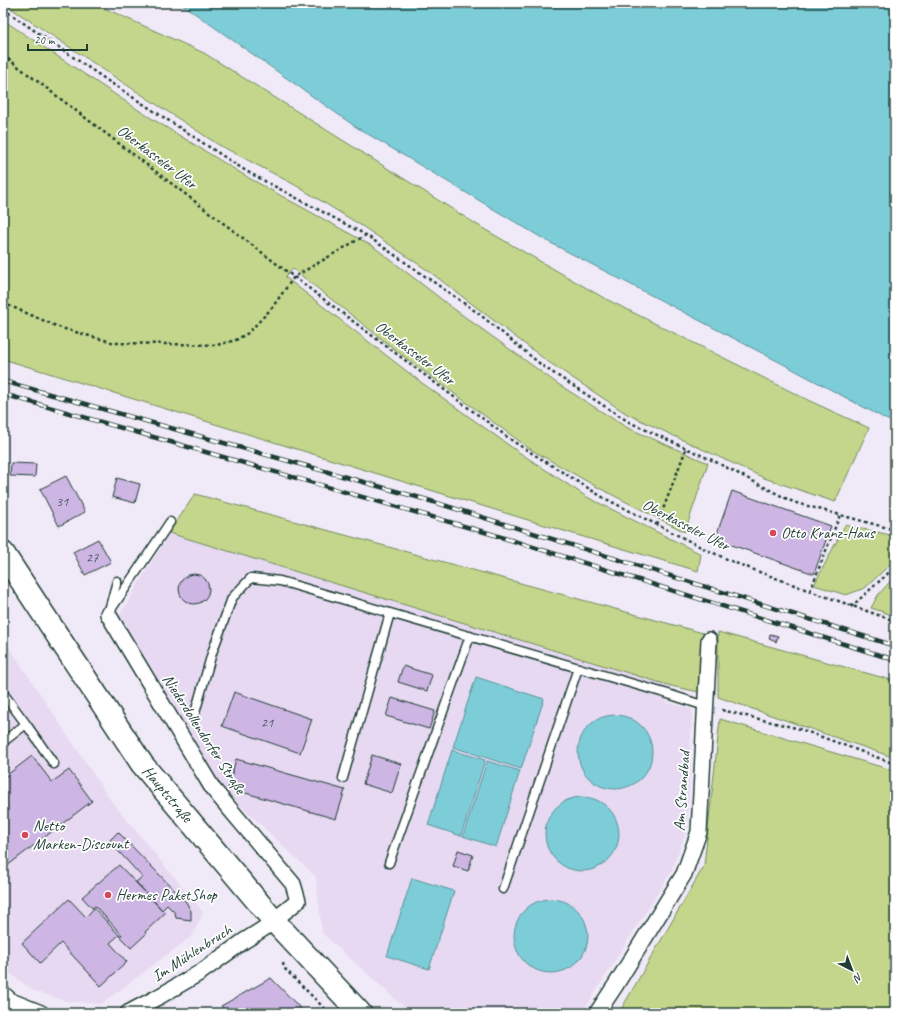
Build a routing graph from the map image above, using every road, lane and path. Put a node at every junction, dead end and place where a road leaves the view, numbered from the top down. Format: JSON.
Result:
{"nodes":[{"id":1,"x":3,"y":9,"type":"edge"},
{"id":2,"x":3,"y":54,"type":"edge"},
{"id":3,"x":366,"y":235,"type":"junction"},
{"id":4,"x":294,"y":277,"type":"junction"},
{"id":5,"x":3,"y":303,"type":"edge"},
{"id":6,"x":686,"y":448,"type":"junction"},
{"id":7,"x":840,"y":515,"type":"junction"},
{"id":8,"x":170,"y":522,"type":"dead end"},
{"id":9,"x":657,"y":525,"type":"junction"},
{"id":10,"x":895,"y":530,"type":"edge"},
{"id":11,"x":3,"y":553,"type":"edge"},
{"id":12,"x":895,"y":567,"type":"edge"},
{"id":13,"x":117,"y":581,"type":"dead end"},
{"id":14,"x":810,"y":591,"type":"junction"},
{"id":15,"x":851,"y":607,"type":"junction"},
{"id":16,"x":390,"y":613,"type":"junction"},
{"id":17,"x":108,"y":614,"type":"junction"},
{"id":18,"x":895,"y":621,"type":"edge"},
{"id":19,"x":470,"y":636,"type":"junction"},
{"id":20,"x":709,"y":640,"type":"dead end"},
{"id":21,"x":578,"y":668,"type":"junction"},
{"id":22,"x":3,"y":693,"type":"edge"},
{"id":23,"x":705,"y":706,"type":"junction"},
{"id":24,"x":195,"y":713,"type":"dead end"},
{"id":25,"x":26,"y":724,"type":"junction"},
{"id":26,"x":3,"y":742,"type":"edge"},
{"id":27,"x":54,"y":764,"type":"dead end"},
{"id":28,"x":895,"y":764,"type":"edge"},
{"id":29,"x":343,"y":778,"type":"dead end"},
{"id":30,"x":389,"y":863,"type":"dead end"},
{"id":31,"x":503,"y":889,"type":"dead end"},
{"id":32,"x":274,"y":921,"type":"junction"},
{"id":33,"x":3,"y":994,"type":"edge"},
{"id":34,"x":41,"y":1013,"type":"edge"},
{"id":35,"x":128,"y":1013,"type":"edge"},
{"id":36,"x":360,"y":1013,"type":"edge"},
{"id":37,"x":597,"y":1013,"type":"edge"}],
"edges":[{"from":1,"to":3,"type":"path"},
{"from":2,"to":4,"type":"path","name":"Oberkasseler Ufer"},
{"from":3,"to":4,"type":"path"},
{"from":3,"to":6,"type":"path"},
{"from":4,"to":5,"type":"path"},
{"from":4,"to":9,"type":"path","name":"Oberkasseler Ufer"},
{"from":6,"to":7,"type":"path"},
{"from":6,"to":9,"type":"path"},
{"from":7,"to":10,"type":"path"},
{"from":7,"to":14,"type":"path"},
{"from":8,"to":17,"type":"lane"},
{"from":9,"to":14,"type":"path","name":"Oberkasseler Ufer"},
{"from":11,"to":32,"type":"main road","name":"Hauptstraße"},
{"from":12,"to":15,"type":"path"},
{"from":13,"to":17,"type":"lane"},
{"from":14,"to":15,"type":"path","name":"Oberkasseler Ufer"},
{"from":15,"to":18,"type":"path","name":"Oberkasseler Ufer"},
{"from":16,"to":19,"type":"lane"},
{"from":16,"to":24,"type":"lane"},
{"from":16,"to":29,"type":"lane"},
{"from":17,"to":32,"type":"street","name":"Niederdollendorfer Straße"},
{"from":19,"to":21,"type":"lane"},
{"from":19,"to":30,"type":"lane"},
{"from":20,"to":23,"type":"street","name":"Am Strandbad"},
{"from":21,"to":23,"type":"lane"},
{"from":21,"to":31,"type":"lane"},
{"from":22,"to":25,"type":"lane"},
{"from":23,"to":28,"type":"path"},
{"from":23,"to":37,"type":"street","name":"Am Strandbad"},
{"from":25,"to":26,"type":"lane"},
{"from":25,"to":27,"type":"lane"},
{"from":32,"to":35,"type":"street","name":"Im Mühlenbruch"},
{"from":32,"to":36,"type":"main road","name":"Hauptstraße"},
{"from":33,"to":34,"type":"street"}]}
